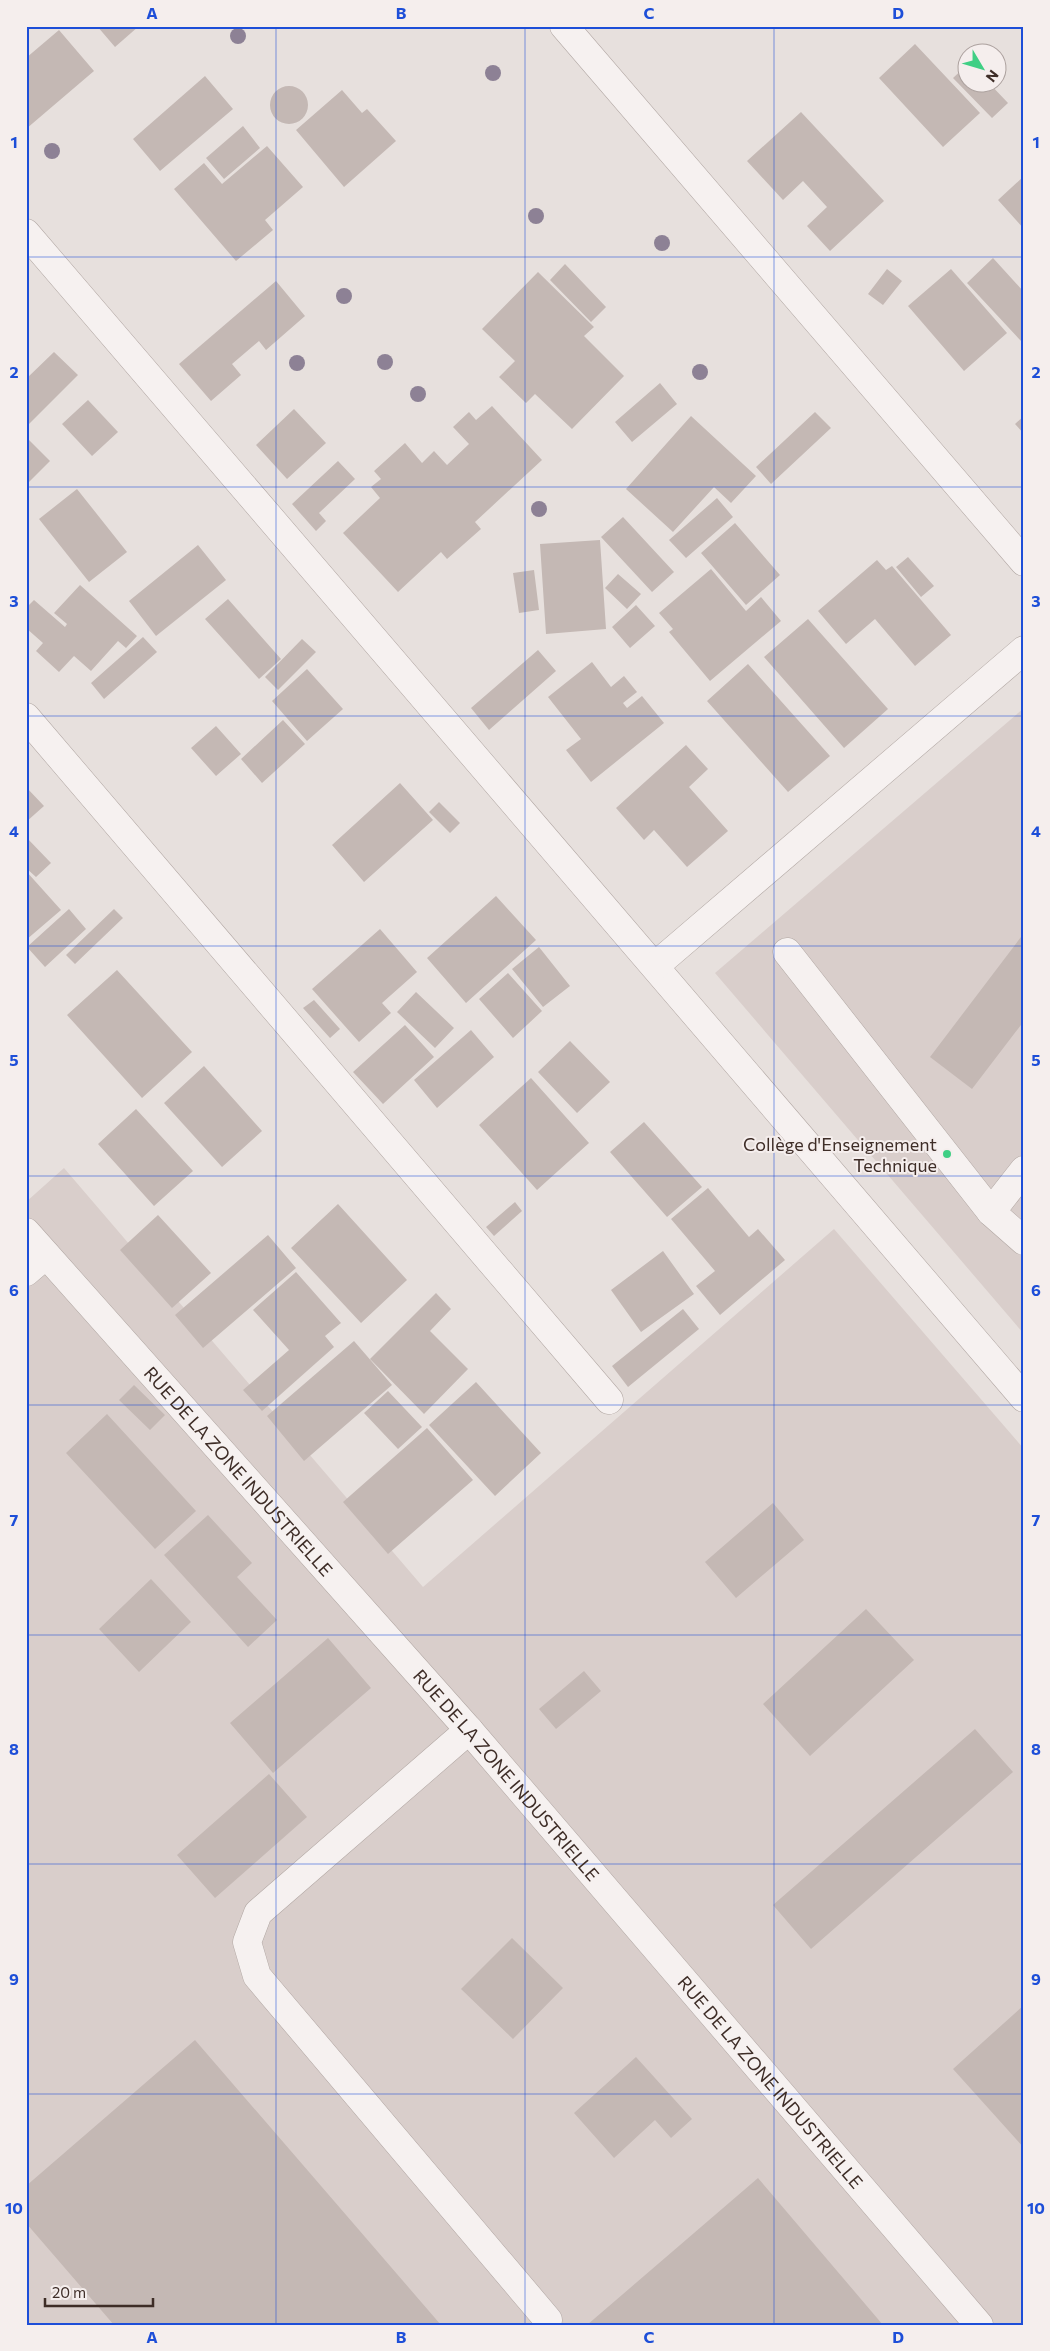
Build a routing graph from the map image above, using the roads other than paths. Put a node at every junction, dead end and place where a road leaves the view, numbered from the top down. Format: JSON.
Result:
{"nodes":[{"id":1,"x":564,"y":26,"type":"edge"},
{"id":2,"x":26,"y":233,"type":"edge"},
{"id":3,"x":1024,"y":562,"type":"edge"},
{"id":4,"x":1024,"y":650,"type":"edge"},
{"id":5,"x":26,"y":717,"type":"edge"},
{"id":6,"x":787,"y":952,"type":"dead end"},
{"id":7,"x":655,"y":966,"type":"junction"},
{"id":8,"x":1024,"y":1170,"type":"edge"},
{"id":9,"x":990,"y":1212,"type":"junction"},
{"id":10,"x":26,"y":1232,"type":"edge"},
{"id":11,"x":1024,"y":1241,"type":"edge"},
{"id":12,"x":36,"y":1264,"type":"edge"},
{"id":13,"x":1024,"y":1398,"type":"edge"},
{"id":14,"x":609,"y":1400,"type":"dead end"},
{"id":15,"x":469,"y":1730,"type":"junction"},
{"id":16,"x":548,"y":2320,"type":"dead end"},
{"id":17,"x":979,"y":2325,"type":"edge"}],
"edges":[{"from":1,"to":3,"type":"street"},
{"from":2,"to":7,"type":"street"},
{"from":4,"to":7,"type":"street"},
{"from":5,"to":14,"type":"street"},
{"from":6,"to":9,"type":"street"},
{"from":7,"to":13,"type":"street"},
{"from":8,"to":9,"type":"street"},
{"from":9,"to":11,"type":"street"},
{"from":10,"to":12,"type":"street","name":"RUE DE LA ZONE INDUSTRIELLE"},
{"from":12,"to":15,"type":"street","name":"RUE DE LA ZONE INDUSTRIELLE"},
{"from":15,"to":16,"type":"street"},
{"from":15,"to":17,"type":"street","name":"RUE DE LA ZONE INDUSTRIELLE"}]}
